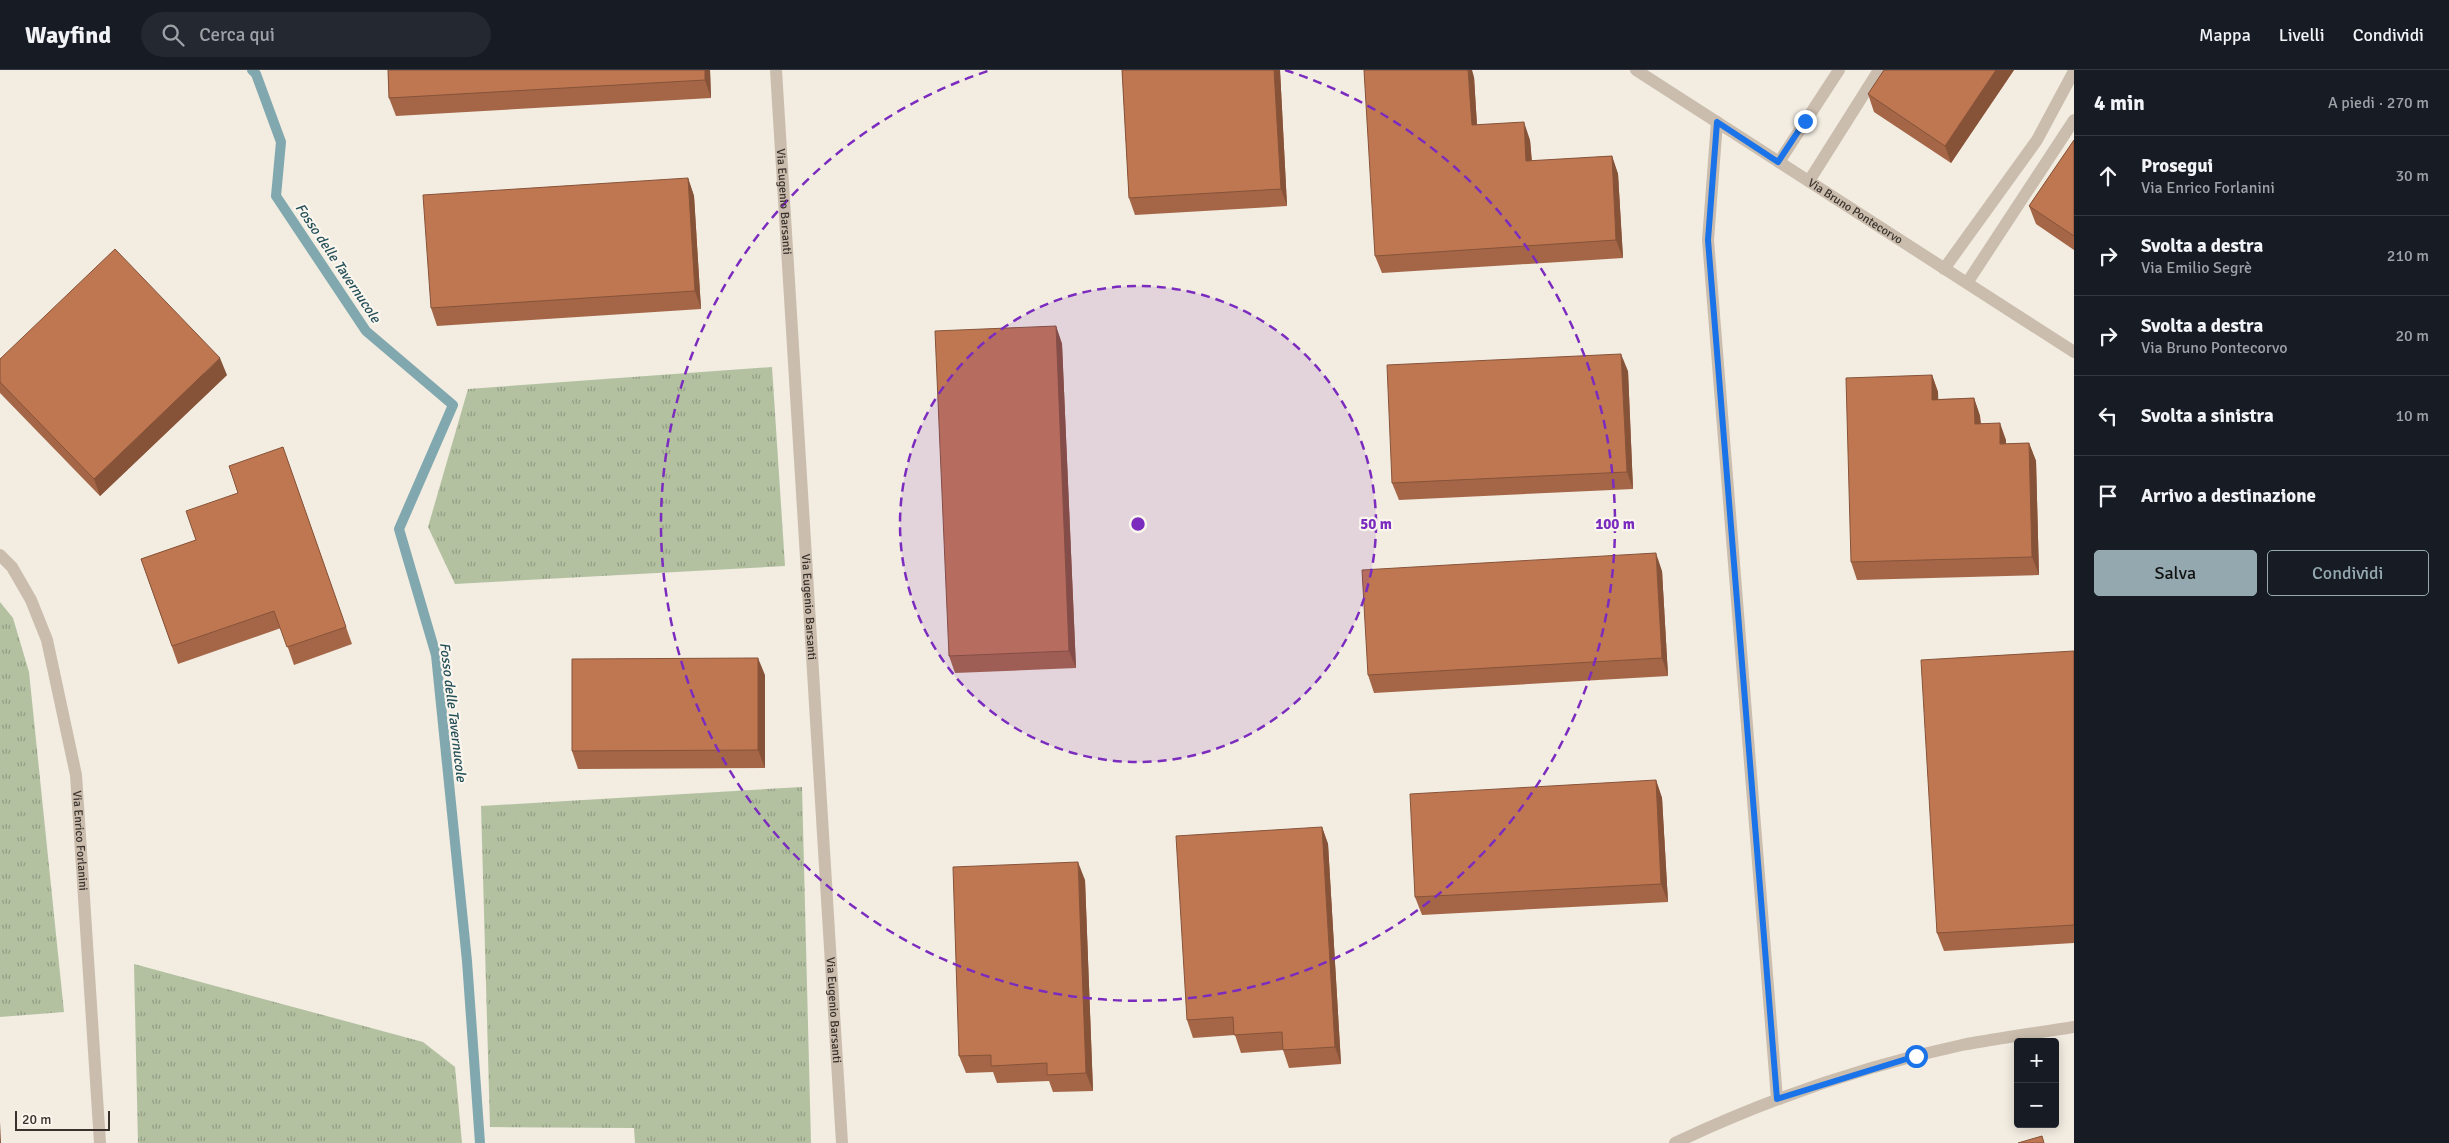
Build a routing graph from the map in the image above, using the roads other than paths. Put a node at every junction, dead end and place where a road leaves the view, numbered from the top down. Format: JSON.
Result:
{"nodes":[{"id":1,"x":776,"y":70,"type":"edge"},
{"id":2,"x":1839,"y":70,"type":"edge"},
{"id":3,"x":1879,"y":70,"type":"edge"},
{"id":4,"x":2074,"y":71,"type":"edge"},
{"id":5,"x":1643,"y":72,"type":"edge"},
{"id":6,"x":2074,"y":120,"type":"edge"},
{"id":7,"x":1717,"y":122,"type":"junction"},
{"id":8,"x":1778,"y":162,"type":"junction"},
{"id":9,"x":1809,"y":181,"type":"junction"},
{"id":10,"x":1944,"y":269,"type":"junction"},
{"id":11,"x":1967,"y":283,"type":"junction"},
{"id":12,"x":2074,"y":352,"type":"edge"},
{"id":13,"x":0,"y":555,"type":"edge"},
{"id":14,"x":2074,"y":1026,"type":"edge"},
{"id":15,"x":1777,"y":1099,"type":"junction"},
{"id":16,"x":100,"y":1143,"type":"edge"},
{"id":17,"x":842,"y":1143,"type":"edge"},
{"id":18,"x":1675,"y":1143,"type":"edge"}],
"edges":[{"from":1,"to":17,"type":"street","name":"Via Eugenio Barsanti"},
{"from":2,"to":8,"type":"street"},
{"from":3,"to":9,"type":"street"},
{"from":4,"to":10,"type":"street"},
{"from":5,"to":7,"type":"street","name":"Via Bruno Pontecorvo"},
{"from":6,"to":11,"type":"street"},
{"from":7,"to":8,"type":"street","name":"Via Bruno Pontecorvo"},
{"from":7,"to":15,"type":"street"},
{"from":8,"to":9,"type":"street","name":"Via Bruno Pontecorvo"},
{"from":9,"to":10,"type":"street","name":"Via Bruno Pontecorvo"},
{"from":10,"to":11,"type":"street","name":"Via Bruno Pontecorvo"},
{"from":11,"to":12,"type":"street","name":"Via Bruno Pontecorvo"},
{"from":13,"to":16,"type":"street","name":"Via Enrico Forlanini"},
{"from":14,"to":15,"type":"street"},
{"from":15,"to":18,"type":"street"}]}
